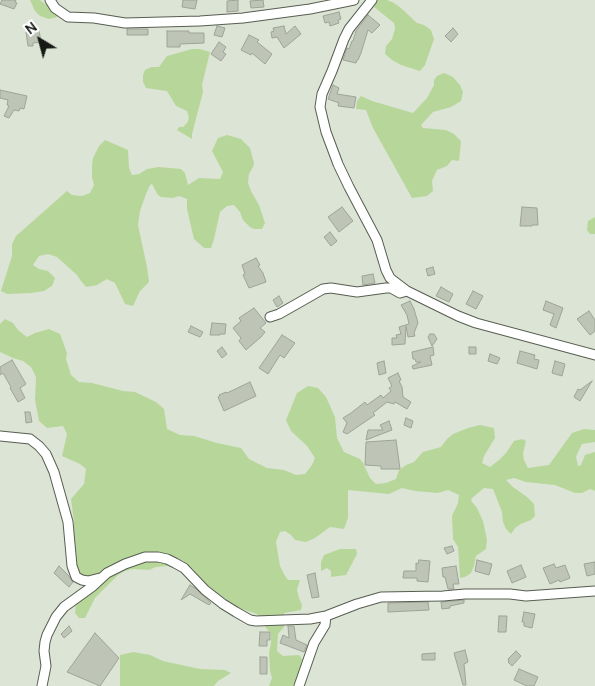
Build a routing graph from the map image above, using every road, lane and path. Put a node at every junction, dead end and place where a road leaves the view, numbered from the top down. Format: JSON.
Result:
{"nodes":[{"id":1,"x":50,"y":0,"type":"edge"},
{"id":2,"x":354,"y":0,"type":"edge"},
{"id":3,"x":369,"y":1,"type":"edge"},
{"id":4,"x":407,"y":291,"type":"junction"},
{"id":5,"x":270,"y":317,"type":"dead end"},
{"id":6,"x":595,"y":356,"type":"edge"},
{"id":7,"x":0,"y":436,"type":"edge"},
{"id":8,"x":102,"y":578,"type":"junction"},
{"id":9,"x":595,"y":591,"type":"edge"},
{"id":10,"x":326,"y":616,"type":"junction"},
{"id":11,"x":42,"y":686,"type":"edge"},
{"id":12,"x":299,"y":686,"type":"edge"}],
"edges":[{"from":1,"to":2,"type":"street"},
{"from":3,"to":4,"type":"street"},
{"from":4,"to":5,"type":"street"},
{"from":4,"to":6,"type":"street"},
{"from":7,"to":8,"type":"street"},
{"from":8,"to":10,"type":"street"},
{"from":8,"to":11,"type":"street"},
{"from":9,"to":10,"type":"street"},
{"from":10,"to":12,"type":"street"}]}
